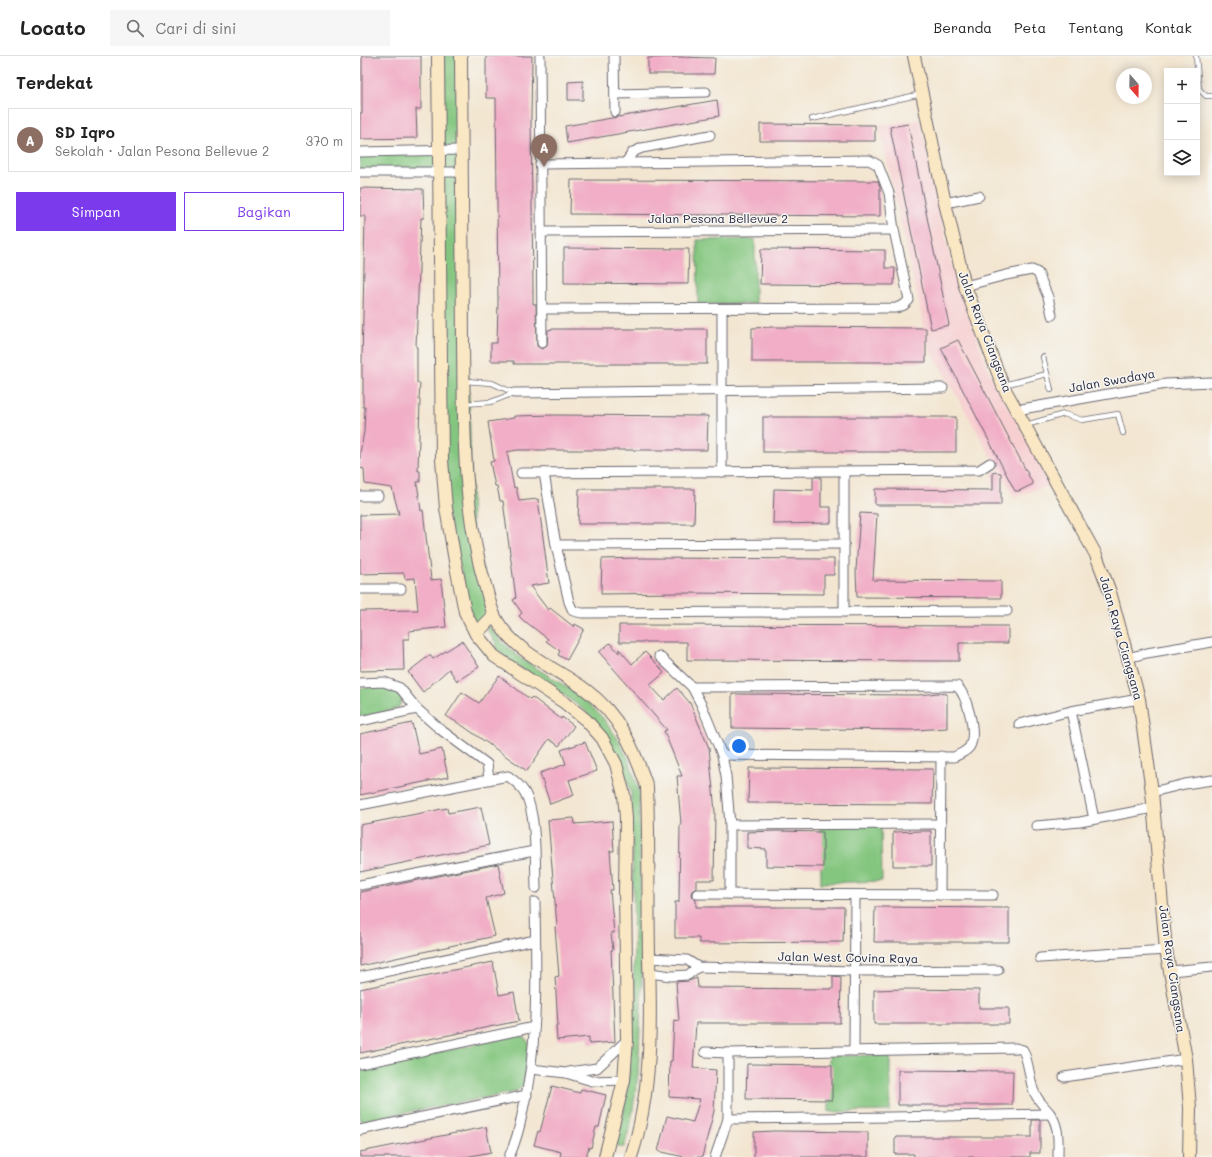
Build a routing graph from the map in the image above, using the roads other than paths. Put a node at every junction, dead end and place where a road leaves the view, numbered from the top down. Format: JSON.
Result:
{"nodes":[{"id":1,"x":438,"y":56,"type":"edge"},
{"id":2,"x":461,"y":56,"type":"edge"},
{"id":3,"x":540,"y":56,"type":"edge"},
{"id":4,"x":614,"y":56,"type":"edge"},
{"id":5,"x":914,"y":56,"type":"edge"},
{"id":6,"x":1196,"y":56,"type":"edge"},
{"id":7,"x":706,"y":92,"type":"dead end"},
{"id":8,"x":615,"y":94,"type":"junction"},
{"id":9,"x":922,"y":94,"type":"junction"},
{"id":10,"x":1212,"y":96,"type":"edge"},
{"id":11,"x":615,"y":112,"type":"dead end"},
{"id":12,"x":812,"y":119,"type":"dead end"},
{"id":13,"x":710,"y":135,"type":"dead end"},
{"id":14,"x":461,"y":150,"type":"junction"},
{"id":15,"x":439,"y":151,"type":"junction"},
{"id":16,"x":360,"y":152,"type":"edge"},
{"id":17,"x":626,"y":162,"type":"junction"},
{"id":18,"x":540,"y":164,"type":"junction"},
{"id":19,"x":360,"y":172,"type":"edge"},
{"id":20,"x":439,"y":172,"type":"junction"},
{"id":21,"x":461,"y":172,"type":"junction"},
{"id":22,"x":979,"y":196,"type":"dead end"},
{"id":23,"x":945,"y":203,"type":"junction"},
{"id":24,"x":894,"y":230,"type":"junction"},
{"id":25,"x":541,"y":232,"type":"junction"},
{"id":26,"x":965,"y":286,"type":"junction"},
{"id":27,"x":542,"y":309,"type":"junction"},
{"id":28,"x":722,"y":309,"type":"junction"},
{"id":29,"x":1052,"y":315,"type":"dead end"},
{"id":30,"x":542,"y":343,"type":"dead end"},
{"id":31,"x":1043,"y":357,"type":"dead end"},
{"id":32,"x":1047,"y":374,"type":"junction"},
{"id":33,"x":463,"y":381,"type":"junction"},
{"id":34,"x":1212,"y":382,"type":"edge"},
{"id":35,"x":1003,"y":386,"type":"junction"},
{"id":36,"x":943,"y":388,"type":"dead end"},
{"id":37,"x":722,"y":390,"type":"junction"},
{"id":38,"x":1051,"y":390,"type":"dead end"},
{"id":39,"x":514,"y":393,"type":"junction"},
{"id":40,"x":463,"y":404,"type":"junction"},
{"id":41,"x":1016,"y":410,"type":"junction"},
{"id":42,"x":1024,"y":425,"type":"junction"},
{"id":43,"x":1123,"y":433,"type":"dead end"},
{"id":44,"x":990,"y":463,"type":"dead end"},
{"id":45,"x":722,"y":472,"type":"junction"},
{"id":46,"x":844,"y":472,"type":"junction"},
{"id":47,"x":521,"y":473,"type":"dead end"},
{"id":48,"x":544,"y":473,"type":"junction"},
{"id":49,"x":360,"y":496,"type":"edge"},
{"id":50,"x":378,"y":496,"type":"dead end"},
{"id":51,"x":844,"y":544,"type":"junction"},
{"id":52,"x":556,"y":545,"type":"junction"},
{"id":53,"x":360,"y":589,"type":"edge"},
{"id":54,"x":401,"y":589,"type":"dead end"},
{"id":55,"x":1007,"y":611,"type":"dead end"},
{"id":56,"x":844,"y":612,"type":"junction"},
{"id":57,"x":494,"y":615,"type":"junction"},
{"id":58,"x":476,"y":634,"type":"junction"},
{"id":59,"x":1212,"y":642,"type":"edge"},
{"id":60,"x":659,"y":656,"type":"dead end"},
{"id":61,"x":1127,"y":658,"type":"junction"},
{"id":62,"x":360,"y":683,"type":"edge"},
{"id":63,"x":692,"y":687,"type":"junction"},
{"id":64,"x":1139,"y":699,"type":"junction"},
{"id":65,"x":417,"y":709,"type":"junction"},
{"id":66,"x":1071,"y":711,"type":"junction"},
{"id":67,"x":360,"y":721,"type":"edge"},
{"id":68,"x":1019,"y":724,"type":"dead end"},
{"id":69,"x":722,"y":755,"type":"junction"},
{"id":70,"x":941,"y":756,"type":"junction"},
{"id":71,"x":490,"y":779,"type":"junction"},
{"id":72,"x":1212,"y":780,"type":"edge"},
{"id":73,"x":1152,"y":792,"type":"junction"},
{"id":74,"x":360,"y":805,"type":"edge"},
{"id":75,"x":1153,"y":808,"type":"junction"},
{"id":76,"x":1094,"y":819,"type":"junction"},
{"id":77,"x":941,"y":824,"type":"junction"},
{"id":78,"x":730,"y":825,"type":"junction"},
{"id":79,"x":1036,"y":826,"type":"dead end"},
{"id":80,"x":534,"y":851,"type":"junction"},
{"id":81,"x":360,"y":885,"type":"edge"},
{"id":82,"x":536,"y":888,"type":"dead end"},
{"id":83,"x":697,"y":894,"type":"dead end"},
{"id":84,"x":730,"y":894,"type":"junction"},
{"id":85,"x":855,"y":895,"type":"junction"},
{"id":86,"x":940,"y":895,"type":"junction"},
{"id":87,"x":993,"y":895,"type":"dead end"},
{"id":88,"x":535,"y":902,"type":"dead end"},
{"id":89,"x":535,"y":940,"type":"junction"},
{"id":90,"x":1166,"y":950,"type":"junction"},
{"id":91,"x":649,"y":958,"type":"junction"},
{"id":92,"x":1040,"y":958,"type":"dead end"},
{"id":93,"x":1212,"y":966,"type":"edge"},
{"id":94,"x":698,"y":967,"type":"junction"},
{"id":95,"x":998,"y":970,"type":"dead end"},
{"id":96,"x":855,"y":971,"type":"junction"},
{"id":97,"x":1171,"y":971,"type":"junction"},
{"id":98,"x":650,"y":973,"type":"junction"},
{"id":99,"x":360,"y":977,"type":"edge"},
{"id":100,"x":534,"y":1027,"type":"junction"},
{"id":101,"x":627,"y":1040,"type":"junction"},
{"id":102,"x":854,"y":1051,"type":"junction"},
{"id":103,"x":705,"y":1052,"type":"dead end"},
{"id":104,"x":728,"y":1053,"type":"junction"},
{"id":105,"x":1186,"y":1059,"type":"junction"},
{"id":106,"x":360,"y":1064,"type":"edge"},
{"id":107,"x":531,"y":1069,"type":"junction"},
{"id":108,"x":566,"y":1073,"type":"junction"},
{"id":109,"x":1064,"y":1077,"type":"dead end"},
{"id":110,"x":624,"y":1080,"type":"junction"},
{"id":111,"x":527,"y":1095,"type":"junction"},
{"id":112,"x":1050,"y":1114,"type":"junction"},
{"id":113,"x":728,"y":1119,"type":"junction"},
{"id":114,"x":360,"y":1130,"type":"edge"},
{"id":115,"x":509,"y":1157,"type":"edge"},
{"id":116,"x":605,"y":1157,"type":"edge"},
{"id":117,"x":632,"y":1157,"type":"edge"},
{"id":118,"x":715,"y":1157,"type":"edge"},
{"id":119,"x":1058,"y":1157,"type":"edge"},
{"id":120,"x":1189,"y":1157,"type":"edge"}],
"edges":[{"from":1,"to":15,"type":"street"},
{"from":2,"to":14,"type":"street"},
{"from":3,"to":18,"type":"street"},
{"from":4,"to":8,"type":"street"},
{"from":5,"to":9,"type":"street","name":"Jalan Raya Ciangsana"},
{"from":6,"to":10,"type":"lane"},
{"from":7,"to":8,"type":"street"},
{"from":8,"to":11,"type":"street"},
{"from":9,"to":12,"type":"lane"},
{"from":9,"to":23,"type":"street","name":"Jalan Raya Ciangsana"},
{"from":13,"to":17,"type":"street"},
{"from":14,"to":15,"type":"street"},
{"from":14,"to":21,"type":"street"},
{"from":15,"to":16,"type":"street"},
{"from":15,"to":20,"type":"street"},
{"from":17,"to":18,"type":"street"},
{"from":17,"to":24,"type":"street"},
{"from":18,"to":25,"type":"street"},
{"from":19,"to":20,"type":"street"},
{"from":20,"to":21,"type":"street"},
{"from":20,"to":58,"type":"street"},
{"from":21,"to":33,"type":"street"},
{"from":22,"to":23,"type":"street"},
{"from":23,"to":26,"type":"street","name":"Jalan Raya Ciangsana"},
{"from":24,"to":25,"type":"street","name":"Jalan Pesona Bellevue 2"},
{"from":24,"to":28,"type":"street"},
{"from":25,"to":27,"type":"street"},
{"from":26,"to":29,"type":"street"},
{"from":26,"to":35,"type":"street","name":"Jalan Raya Ciangsana"},
{"from":27,"to":28,"type":"street"},
{"from":27,"to":30,"type":"street"},
{"from":28,"to":37,"type":"street"},
{"from":31,"to":32,"type":"lane"},
{"from":32,"to":35,"type":"lane"},
{"from":32,"to":38,"type":"lane"},
{"from":33,"to":39,"type":"lane"},
{"from":33,"to":40,"type":"street"},
{"from":34,"to":41,"type":"street","name":"Jalan Swadaya"},
{"from":35,"to":41,"type":"street","name":"Jalan Raya Ciangsana"},
{"from":36,"to":37,"type":"street"},
{"from":37,"to":39,"type":"street"},
{"from":37,"to":45,"type":"street"},
{"from":39,"to":40,"type":"lane"},
{"from":40,"to":57,"type":"street"},
{"from":41,"to":42,"type":"street","name":"Jalan Raya Ciangsana"},
{"from":42,"to":43,"type":"lane"},
{"from":42,"to":61,"type":"street","name":"Jalan Raya Ciangsana"},
{"from":44,"to":46,"type":"street"},
{"from":45,"to":46,"type":"street"},
{"from":45,"to":48,"type":"street"},
{"from":46,"to":51,"type":"street"},
{"from":47,"to":48,"type":"street"},
{"from":48,"to":52,"type":"street"},
{"from":49,"to":50,"type":"street"},
{"from":51,"to":52,"type":"street"},
{"from":51,"to":56,"type":"street"},
{"from":52,"to":56,"type":"street"},
{"from":53,"to":54,"type":"street"},
{"from":55,"to":56,"type":"street"},
{"from":57,"to":58,"type":"street"},
{"from":57,"to":91,"type":"street"},
{"from":58,"to":101,"type":"street"},
{"from":59,"to":61,"type":"street"},
{"from":60,"to":63,"type":"street"},
{"from":61,"to":64,"type":"street","name":"Jalan Raya Ciangsana"},
{"from":62,"to":65,"type":"street"},
{"from":63,"to":69,"type":"street"},
{"from":63,"to":70,"type":"street"},
{"from":64,"to":66,"type":"street"},
{"from":64,"to":73,"type":"street","name":"Jalan Raya Ciangsana"},
{"from":65,"to":67,"type":"street"},
{"from":65,"to":71,"type":"street"},
{"from":66,"to":68,"type":"street"},
{"from":66,"to":76,"type":"street"},
{"from":69,"to":70,"type":"street"},
{"from":69,"to":78,"type":"street"},
{"from":70,"to":77,"type":"street"},
{"from":71,"to":74,"type":"street"},
{"from":71,"to":80,"type":"street"},
{"from":72,"to":73,"type":"street"},
{"from":73,"to":75,"type":"street","name":"Jalan Raya Ciangsana"},
{"from":75,"to":76,"type":"street"},
{"from":75,"to":90,"type":"street","name":"Jalan Raya Ciangsana"},
{"from":76,"to":79,"type":"street"},
{"from":77,"to":78,"type":"street"},
{"from":77,"to":86,"type":"street"},
{"from":78,"to":84,"type":"street"},
{"from":80,"to":81,"type":"street"},
{"from":80,"to":82,"type":"street"},
{"from":83,"to":84,"type":"street"},
{"from":84,"to":85,"type":"street"},
{"from":85,"to":86,"type":"street"},
{"from":85,"to":96,"type":"street"},
{"from":86,"to":87,"type":"street"},
{"from":88,"to":89,"type":"street"},
{"from":89,"to":99,"type":"street"},
{"from":89,"to":100,"type":"street"},
{"from":90,"to":92,"type":"street"},
{"from":90,"to":97,"type":"street","name":"Jalan Raya Ciangsana"},
{"from":91,"to":94,"type":"street","name":"Jalan West Covina Raya"},
{"from":91,"to":98,"type":"street"},
{"from":93,"to":97,"type":"street"},
{"from":94,"to":96,"type":"street","name":"Jalan West Covina Raya"},
{"from":94,"to":98,"type":"street","name":"Jalan West Covina Raya"},
{"from":95,"to":96,"type":"street","name":"Jalan West Covina Raya"},
{"from":96,"to":102,"type":"street"},
{"from":97,"to":105,"type":"street","name":"Jalan Raya Ciangsana"},
{"from":98,"to":117,"type":"street"},
{"from":100,"to":106,"type":"street"},
{"from":100,"to":107,"type":"street"},
{"from":101,"to":108,"type":"street"},
{"from":101,"to":110,"type":"street"},
{"from":102,"to":104,"type":"street"},
{"from":102,"to":112,"type":"street"},
{"from":103,"to":104,"type":"street"},
{"from":104,"to":113,"type":"street"},
{"from":105,"to":109,"type":"street"},
{"from":105,"to":120,"type":"street","name":"Jalan Raya Ciangsana"},
{"from":107,"to":108,"type":"street"},
{"from":107,"to":111,"type":"street"},
{"from":108,"to":110,"type":"street"},
{"from":110,"to":116,"type":"street"},
{"from":111,"to":114,"type":"street"},
{"from":111,"to":115,"type":"street"},
{"from":112,"to":113,"type":"street"},
{"from":112,"to":119,"type":"street"},
{"from":113,"to":118,"type":"street"}]}
